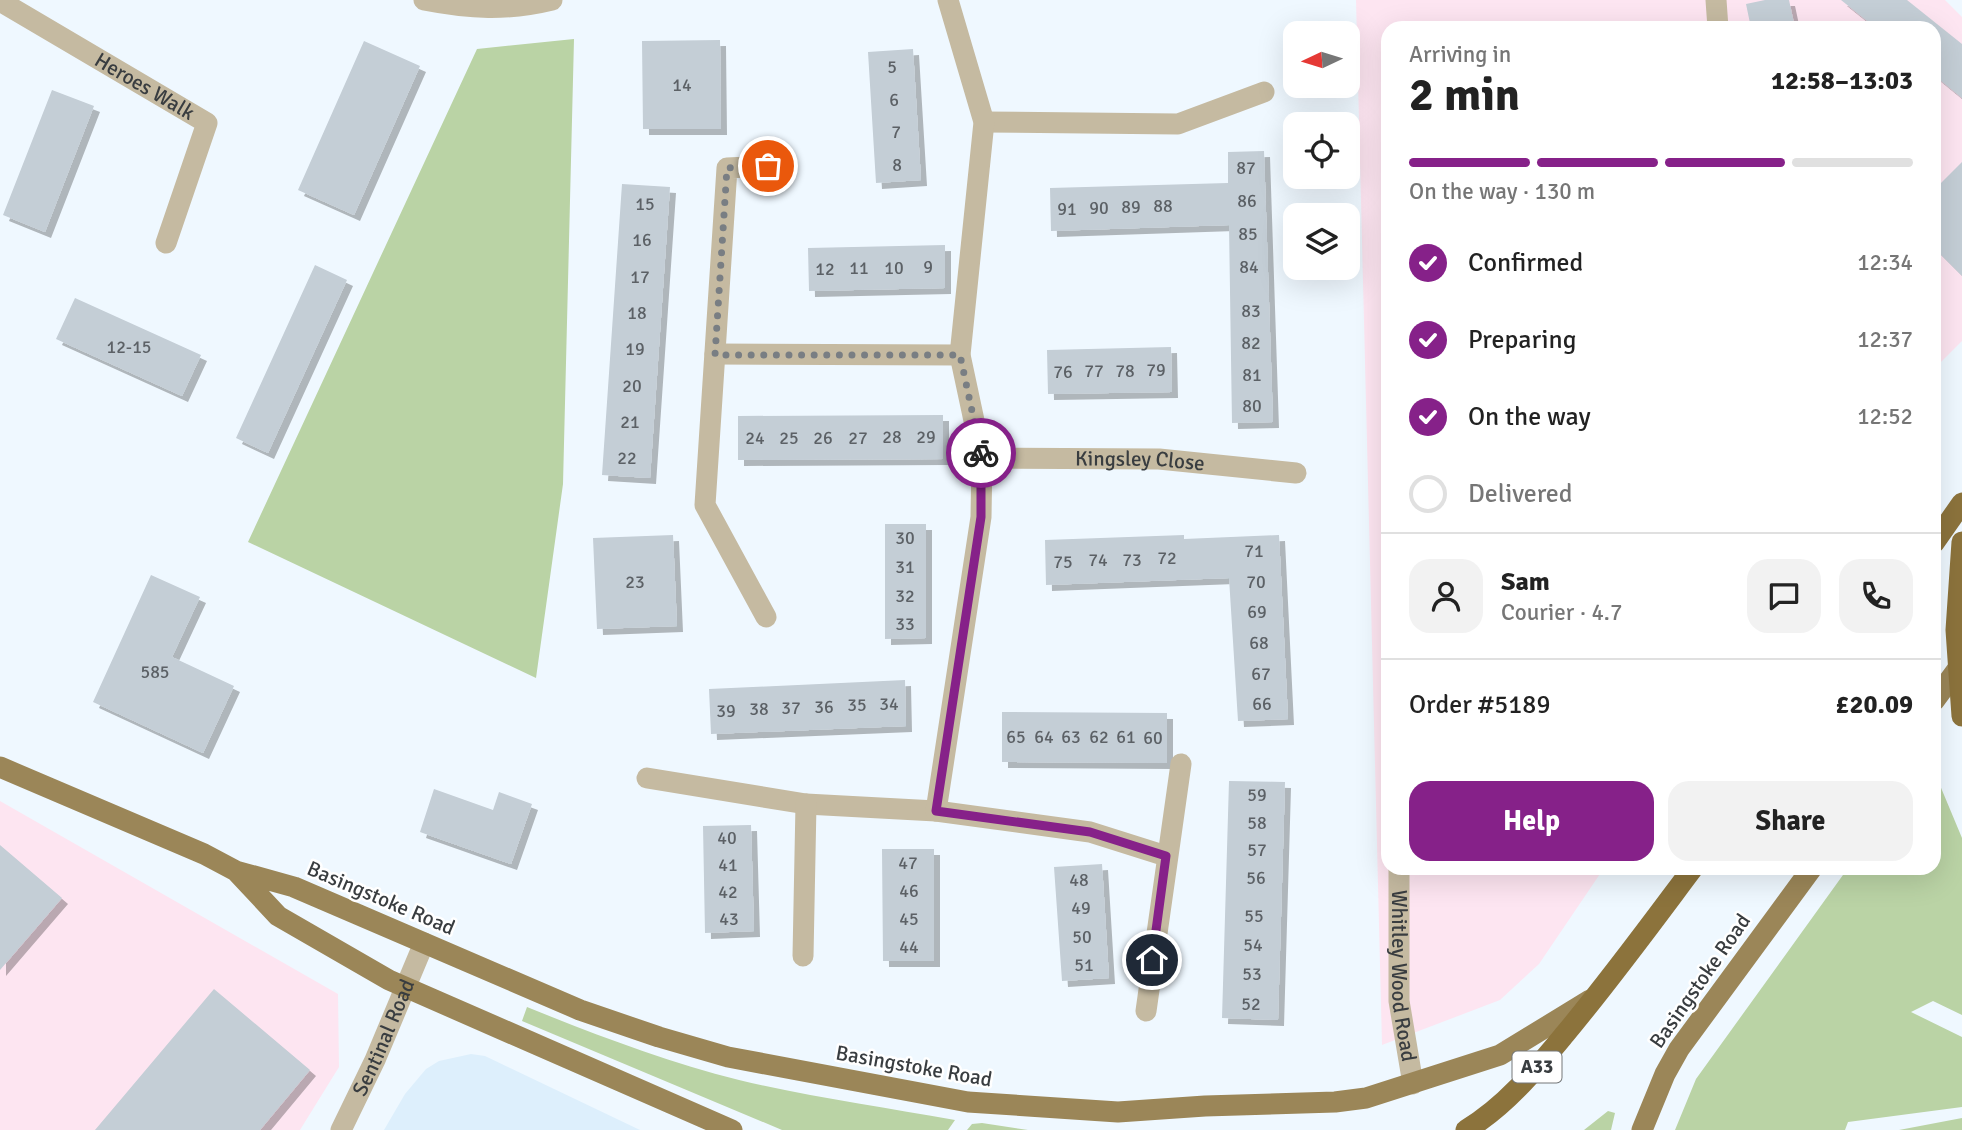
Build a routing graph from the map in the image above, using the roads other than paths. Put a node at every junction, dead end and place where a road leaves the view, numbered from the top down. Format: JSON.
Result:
{"nodes":[{"id":1,"x":424,"y":0,"type":"edge"},
{"id":2,"x":552,"y":0,"type":"edge"},
{"id":3,"x":948,"y":0,"type":"edge"},
{"id":4,"x":1716,"y":0,"type":"edge"},
{"id":5,"x":2,"y":10,"type":"edge"},
{"id":6,"x":1718,"y":21,"type":"edge"},
{"id":7,"x":1264,"y":92,"type":"dead end"},
{"id":8,"x":984,"y":122,"type":"junction"},
{"id":9,"x":768,"y":166,"type":"dead end"},
{"id":10,"x":166,"y":243,"type":"dead end"},
{"id":11,"x":715,"y":355,"type":"junction"},
{"id":12,"x":960,"y":355,"type":"junction"},
{"id":13,"x":982,"y":458,"type":"junction"},
{"id":14,"x":1296,"y":473,"type":"dead end"},
{"id":15,"x":1962,"y":503,"type":"edge"},
{"id":16,"x":1941,"y":532,"type":"edge"},
{"id":17,"x":1962,"y":541,"type":"edge"},
{"id":18,"x":766,"y":617,"type":"dead end"},
{"id":19,"x":1960,"y":665,"type":"edge"},
{"id":20,"x":1941,"y":691,"type":"edge"},
{"id":21,"x":1962,"y":716,"type":"edge"},
{"id":22,"x":1181,"y":764,"type":"dead end"},
{"id":23,"x":0,"y":767,"type":"edge"},
{"id":24,"x":647,"y":778,"type":"dead end"},
{"id":25,"x":806,"y":804,"type":"junction"},
{"id":26,"x":936,"y":811,"type":"junction"},
{"id":27,"x":1166,"y":856,"type":"junction"},
{"id":28,"x":236,"y":871,"type":"junction"},
{"id":29,"x":1399,"y":875,"type":"edge"},
{"id":30,"x":1688,"y":875,"type":"edge"},
{"id":31,"x":1807,"y":875,"type":"edge"},
{"id":32,"x":424,"y":943,"type":"junction"},
{"id":33,"x":803,"y":956,"type":"dead end"},
{"id":34,"x":406,"y":988,"type":"junction"},
{"id":35,"x":1596,"y":997,"type":"junction"},
{"id":36,"x":1146,"y":1011,"type":"dead end"},
{"id":37,"x":1413,"y":1084,"type":"junction"},
{"id":38,"x":341,"y":1130,"type":"edge"},
{"id":39,"x":732,"y":1130,"type":"edge"},
{"id":40,"x":1466,"y":1130,"type":"edge"},
{"id":41,"x":1642,"y":1130,"type":"edge"}],
"edges":[{"from":1,"to":2,"type":"street"},
{"from":3,"to":8,"type":"street"},
{"from":4,"to":6,"type":"street"},
{"from":5,"to":10,"type":"street","name":"Heroes Walk"},
{"from":7,"to":8,"type":"street"},
{"from":8,"to":12,"type":"street"},
{"from":9,"to":11,"type":"street"},
{"from":11,"to":12,"type":"street"},
{"from":11,"to":18,"type":"street"},
{"from":12,"to":13,"type":"street"},
{"from":13,"to":14,"type":"street","name":"Kingsley Close"},
{"from":13,"to":26,"type":"street"},
{"from":15,"to":16,"type":"highway"},
{"from":17,"to":19,"type":"highway"},
{"from":19,"to":20,"type":"main road"},
{"from":19,"to":21,"type":"highway"},
{"from":22,"to":27,"type":"street"},
{"from":23,"to":28,"type":"main road","name":"Basingstoke Road"},
{"from":24,"to":25,"type":"street"},
{"from":25,"to":26,"type":"street"},
{"from":25,"to":33,"type":"street"},
{"from":26,"to":27,"type":"street"},
{"from":27,"to":36,"type":"street"},
{"from":28,"to":32,"type":"main road","name":"Basingstoke Road"},
{"from":28,"to":34,"type":"main road","name":"Basingstoke Road"},
{"from":29,"to":37,"type":"street","name":"Whitley Wood Road"},
{"from":30,"to":35,"type":"highway","name":"Basingstoke Road","number":"A33"},
{"from":31,"to":41,"type":"main road","name":"Basingstoke Road"},
{"from":32,"to":34,"type":"street","name":"Sentinal Road"},
{"from":32,"to":37,"type":"main road","name":"Basingstoke Road"},
{"from":34,"to":38,"type":"street","name":"Sentinal Road"},
{"from":34,"to":39,"type":"main road","name":"Basingstoke Road"},
{"from":35,"to":37,"type":"main road","name":"Basingstoke Road"},
{"from":35,"to":40,"type":"highway","name":"Basingstoke Road","number":"A33"}]}
